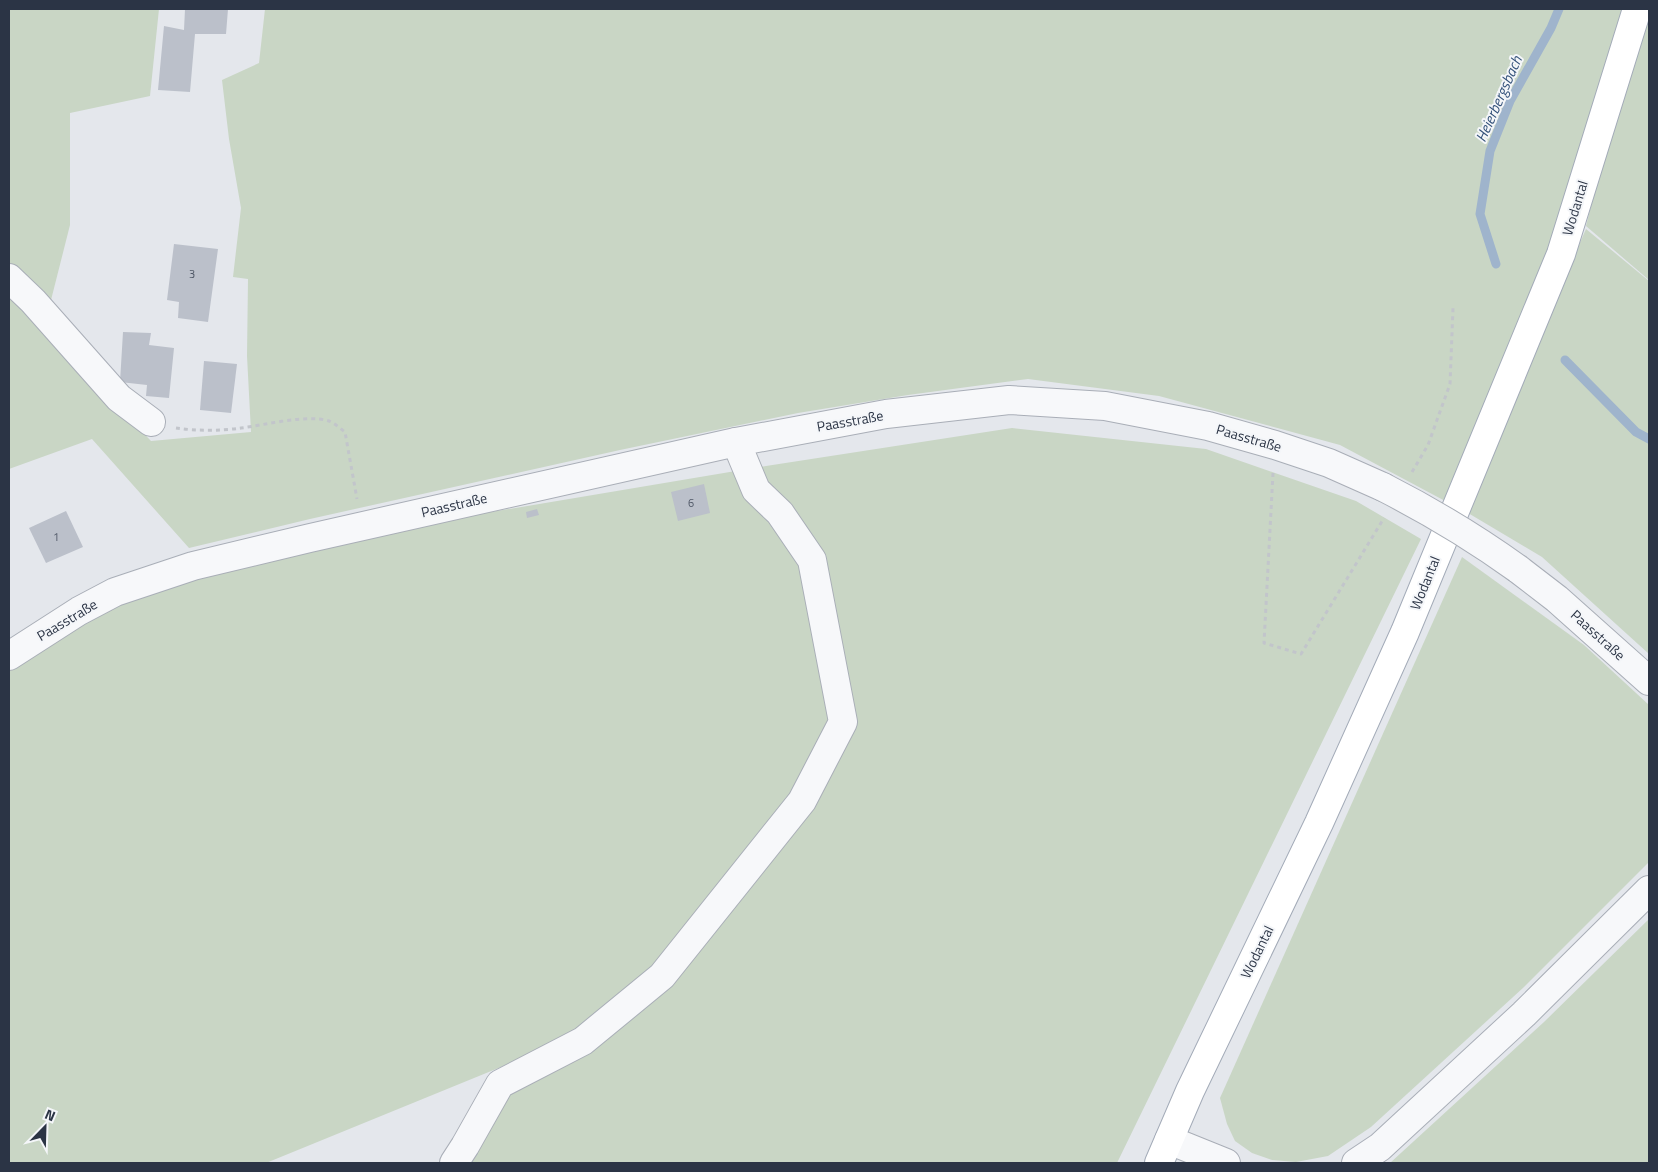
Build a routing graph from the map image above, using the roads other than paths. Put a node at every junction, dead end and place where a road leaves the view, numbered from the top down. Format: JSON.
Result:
{"nodes":[{"id":1,"x":1637,"y":9,"type":"edge"},
{"id":2,"x":9,"y":278,"type":"edge"},
{"id":3,"x":151,"y":422,"type":"road end"},
{"id":4,"x":736,"y":442,"type":"junction"},
{"id":5,"x":9,"y":656,"type":"edge"},
{"id":6,"x":1649,"y":681,"type":"edge"},
{"id":7,"x":1649,"y":890,"type":"edge"},
{"id":8,"x":1164,"y":1152,"type":"edge"},
{"id":9,"x":454,"y":1163,"type":"edge"},
{"id":10,"x":1226,"y":1163,"type":"edge"},
{"id":11,"x":1356,"y":1163,"type":"edge"}],
"edges":[{"from":1,"to":8,"type":"main road","name":"Wodantal"},
{"from":2,"to":3,"type":"street"},
{"from":4,"to":5,"type":"street","name":"Paasstraße"},
{"from":4,"to":6,"type":"street","name":"Paasstraße","bridge":true},
{"from":4,"to":9,"type":"street"},
{"from":7,"to":11,"type":"street"},
{"from":8,"to":10,"type":"street","name":"Wodantal"}]}
